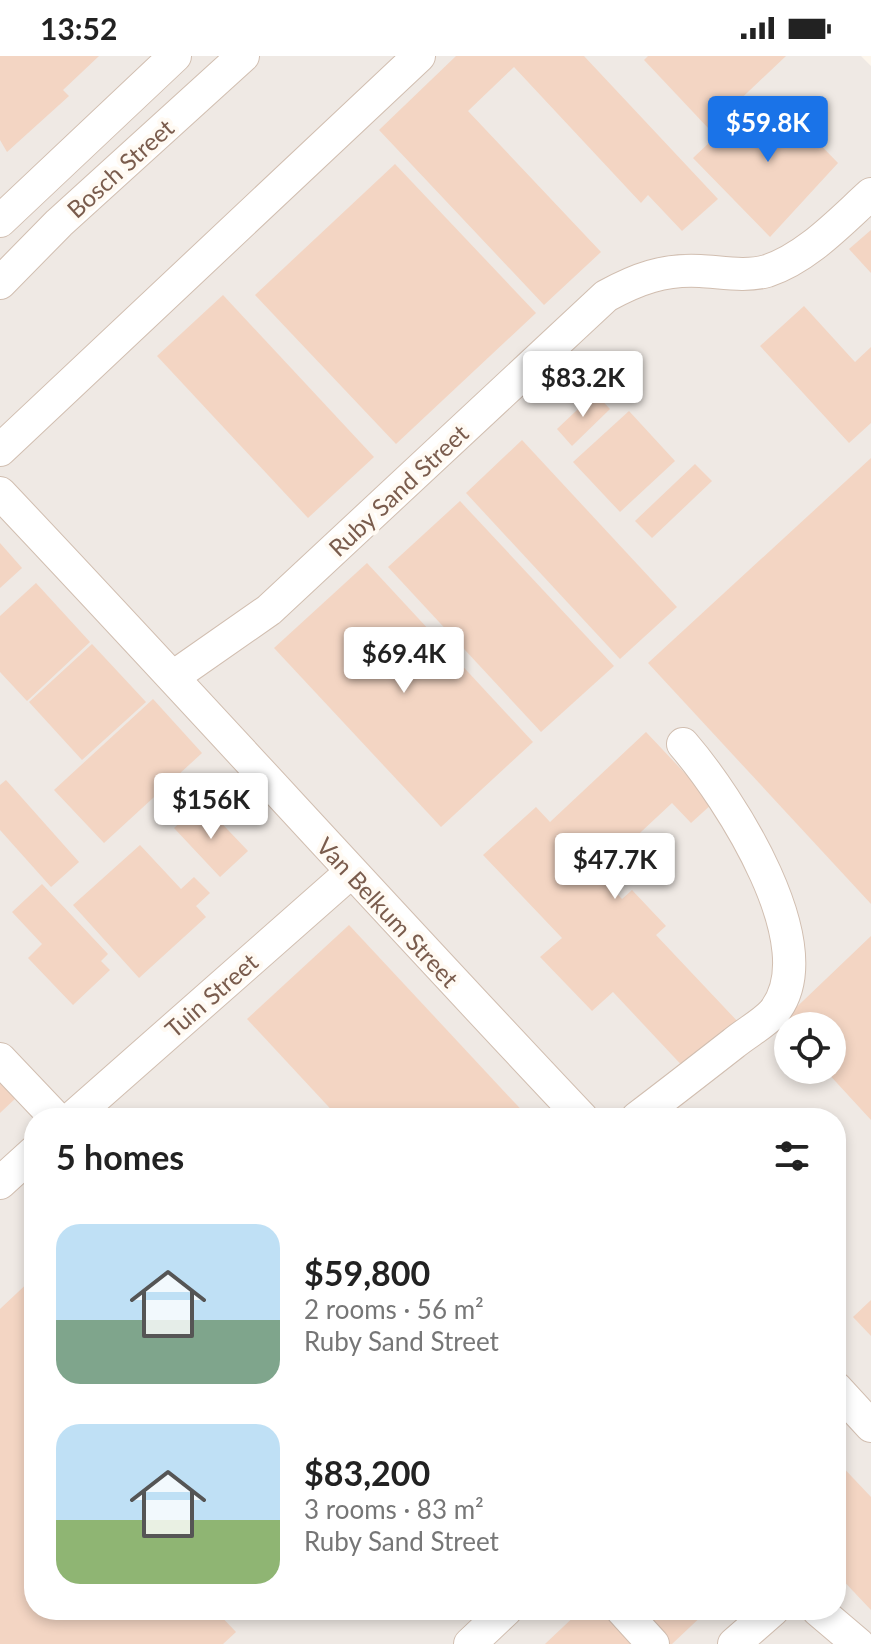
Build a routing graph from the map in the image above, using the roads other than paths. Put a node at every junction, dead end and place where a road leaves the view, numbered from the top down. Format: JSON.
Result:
{"nodes":[{"id":1,"x":175,"y":56,"type":"edge"},
{"id":2,"x":243,"y":56,"type":"edge"},
{"id":3,"x":419,"y":56,"type":"edge"},
{"id":4,"x":871,"y":194,"type":"edge"},
{"id":5,"x":0,"y":221,"type":"edge"},
{"id":6,"x":0,"y":283,"type":"edge"},
{"id":7,"x":0,"y":450,"type":"edge"},
{"id":8,"x":0,"y":493,"type":"edge"},
{"id":9,"x":173,"y":677,"type":"junction"},
{"id":10,"x":683,"y":744,"type":"dead end"},
{"id":11,"x":350,"y":873,"type":"junction"},
{"id":12,"x":0,"y":1059,"type":"edge"},
{"id":13,"x":47,"y":1108,"type":"edge"},
{"id":14,"x":83,"y":1108,"type":"edge"},
{"id":15,"x":573,"y":1108,"type":"edge"},
{"id":16,"x":650,"y":1108,"type":"edge"},
{"id":17,"x":24,"y":1161,"type":"edge"},
{"id":18,"x":0,"y":1183,"type":"edge"},
{"id":19,"x":846,"y":1399,"type":"edge"},
{"id":20,"x":871,"y":1426,"type":"edge"},
{"id":21,"x":495,"y":1620,"type":"edge"},
{"id":22,"x":631,"y":1620,"type":"edge"},
{"id":23,"x":762,"y":1620,"type":"edge"},
{"id":24,"x":830,"y":1620,"type":"edge"},
{"id":25,"x":470,"y":1644,"type":"edge"},
{"id":26,"x":653,"y":1644,"type":"edge"},
{"id":27,"x":734,"y":1644,"type":"edge"},
{"id":28,"x":858,"y":1644,"type":"edge"}],
"edges":[{"from":1,"to":5,"type":"street","name":"Bosch Street"},
{"from":2,"to":6,"type":"street","name":"Bosch Street"},
{"from":3,"to":7,"type":"street"},
{"from":4,"to":9,"type":"street","name":"Ruby Sand Street"},
{"from":8,"to":9,"type":"street","name":"Van Belkum Street"},
{"from":9,"to":11,"type":"street","name":"Van Belkum Street"},
{"from":10,"to":16,"type":"street"},
{"from":11,"to":14,"type":"street","name":"Tuin Street"},
{"from":11,"to":15,"type":"street","name":"Van Belkum Street"},
{"from":12,"to":13,"type":"street"},
{"from":17,"to":18,"type":"street"},
{"from":19,"to":20,"type":"street"},
{"from":21,"to":25,"type":"street"},
{"from":22,"to":26,"type":"street"},
{"from":23,"to":27,"type":"street"},
{"from":24,"to":28,"type":"street"}]}
